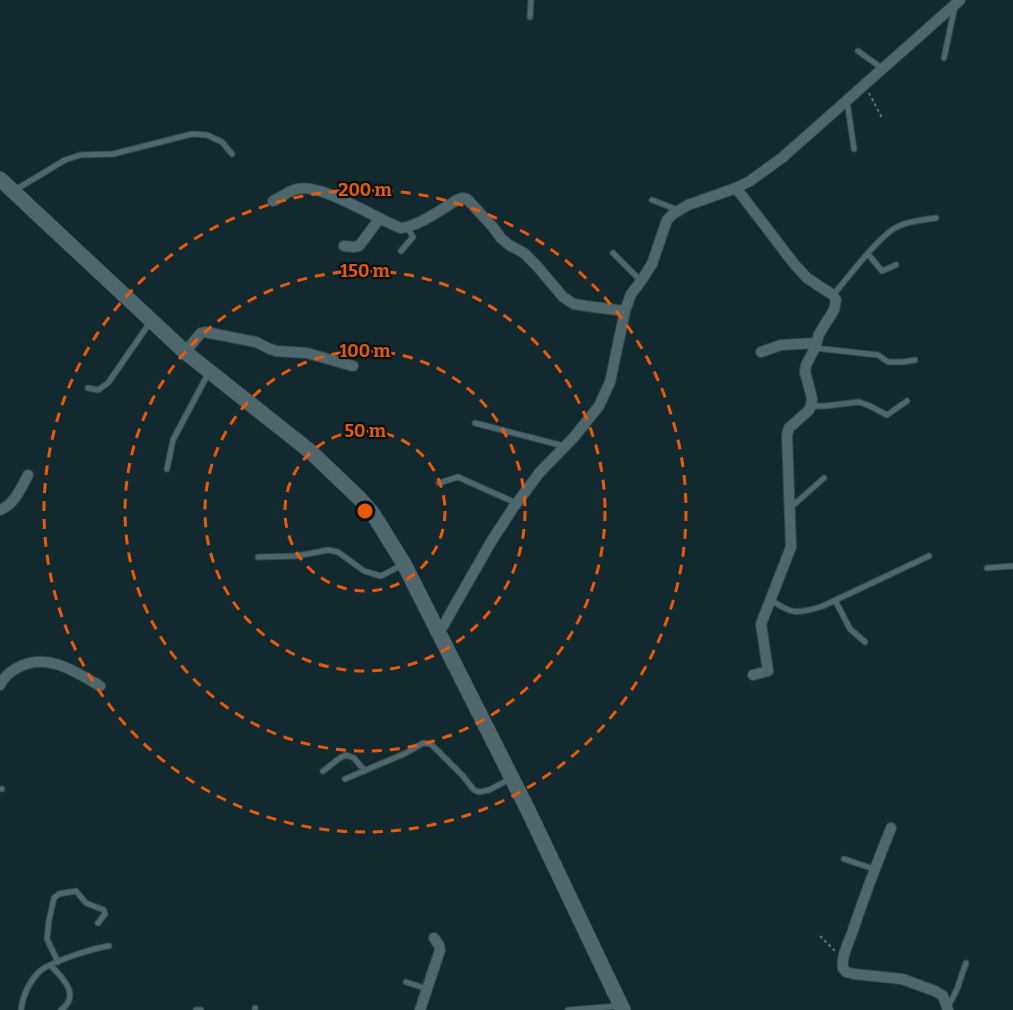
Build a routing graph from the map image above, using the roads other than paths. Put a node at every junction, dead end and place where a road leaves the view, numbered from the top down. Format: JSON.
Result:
{"nodes":[{"id":1,"x":531,"y":0,"type":"edge"},
{"id":2,"x":958,"y":2,"type":"edge"},
{"id":3,"x":530,"y":17,"type":"dead end"},
{"id":4,"x":858,"y":51,"type":"dead end"},
{"id":5,"x":944,"y":58,"type":"dead end"},
{"id":6,"x":883,"y":69,"type":"junction"},
{"id":7,"x":847,"y":101,"type":"junction"},
{"id":8,"x":854,"y":149,"type":"dead end"},
{"id":9,"x":232,"y":154,"type":"dead end"},
{"id":10,"x":5,"y":186,"type":"edge"},
{"id":11,"x":736,"y":188,"type":"junction"},
{"id":12,"x":652,"y":200,"type":"dead end"},
{"id":13,"x":273,"y":201,"type":"dead end"},
{"id":14,"x":679,"y":211,"type":"junction"},
{"id":15,"x":380,"y":218,"type":"junction"},
{"id":16,"x":936,"y":218,"type":"dead end"},
{"id":17,"x":407,"y":227,"type":"junction"},
{"id":18,"x":345,"y":246,"type":"dead end"},
{"id":19,"x":401,"y":251,"type":"dead end"},
{"id":20,"x":613,"y":253,"type":"dead end"},
{"id":21,"x":868,"y":254,"type":"junction"},
{"id":22,"x":896,"y":265,"type":"dead end"},
{"id":23,"x":641,"y":281,"type":"junction"},
{"id":24,"x":833,"y":295,"type":"junction"},
{"id":25,"x":625,"y":311,"type":"junction"},
{"id":26,"x":152,"y":320,"type":"junction"},
{"id":27,"x":816,"y":346,"type":"junction"},
{"id":28,"x":185,"y":352,"type":"junction"},
{"id":29,"x":760,"y":352,"type":"dead end"},
{"id":30,"x":915,"y":360,"type":"dead end"},
{"id":31,"x":353,"y":366,"type":"dead end"},
{"id":32,"x":209,"y":371,"type":"junction"},
{"id":33,"x":88,"y":388,"type":"dead end"},
{"id":34,"x":907,"y":401,"type":"dead end"},
{"id":35,"x":811,"y":406,"type":"junction"},
{"id":36,"x":475,"y":423,"type":"dead end"},
{"id":37,"x":566,"y":446,"type":"junction"},
{"id":38,"x":167,"y":469,"type":"dead end"},
{"id":39,"x":28,"y":475,"type":"dead end"},
{"id":40,"x":824,"y":478,"type":"dead end"},
{"id":41,"x":439,"y":483,"type":"dead end"},
{"id":42,"x":516,"y":503,"type":"junction"},
{"id":43,"x":790,"y":508,"type":"junction"},
{"id":44,"x":0,"y":510,"type":"edge"},
{"id":45,"x":929,"y":556,"type":"dead end"},
{"id":46,"x":258,"y":557,"type":"dead end"},
{"id":47,"x":404,"y":564,"type":"junction"},
{"id":48,"x":1013,"y":566,"type":"edge"},
{"id":49,"x":987,"y":568,"type":"dead end"},
{"id":50,"x":770,"y":599,"type":"junction"},
{"id":51,"x":835,"y":600,"type":"junction"},
{"id":52,"x":439,"y":633,"type":"junction"},
{"id":53,"x":865,"y":642,"type":"dead end"},
{"id":54,"x":753,"y":675,"type":"dead end"},
{"id":55,"x":0,"y":685,"type":"edge"},
{"id":56,"x":100,"y":686,"type":"dead end"},
{"id":57,"x":323,"y":771,"type":"dead end"},
{"id":58,"x":365,"y":771,"type":"junction"},
{"id":59,"x":512,"y":778,"type":"junction"},
{"id":60,"x":345,"y":779,"type":"dead end"},
{"id":61,"x":891,"y":828,"type":"dead end"},
{"id":62,"x":844,"y":860,"type":"dead end"},
{"id":63,"x":875,"y":869,"type":"junction"},
{"id":64,"x":98,"y":923,"type":"dead end"},
{"id":65,"x":434,"y":938,"type":"dead end"},
{"id":66,"x":109,"y":946,"type":"dead end"},
{"id":67,"x":58,"y":962,"type":"junction"},
{"id":68,"x":966,"y":963,"type":"dead end"},
{"id":69,"x":50,"y":965,"type":"junction"},
{"id":70,"x":406,"y":982,"type":"dead end"},
{"id":71,"x":427,"y":989,"type":"junction"},
{"id":72,"x":622,"y":1008,"type":"edge"},
{"id":73,"x":948,"y":1009,"type":"edge"},
{"id":74,"x":21,"y":1010,"type":"edge"},
{"id":75,"x":61,"y":1010,"type":"edge"},
{"id":76,"x":196,"y":1010,"type":"edge"},
{"id":77,"x":201,"y":1010,"type":"edge"},
{"id":78,"x":420,"y":1010,"type":"edge"},
{"id":79,"x":568,"y":1010,"type":"edge"}],
"edges":[{"from":1,"to":3,"type":"lane"},
{"from":2,"to":5,"type":"lane"},
{"from":2,"to":6,"type":"street"},
{"from":4,"to":6,"type":"lane"},
{"from":6,"to":7,"type":"street"},
{"from":7,"to":8,"type":"lane"},
{"from":7,"to":11,"type":"street"},
{"from":9,"to":10,"type":"lane"},
{"from":10,"to":26,"type":"street"},
{"from":11,"to":14,"type":"street"},
{"from":11,"to":24,"type":"street"},
{"from":12,"to":14,"type":"lane"},
{"from":13,"to":15,"type":"street"},
{"from":14,"to":23,"type":"street"},
{"from":15,"to":17,"type":"street"},
{"from":15,"to":18,"type":"street"},
{"from":16,"to":21,"type":"lane"},
{"from":17,"to":19,"type":"lane"},
{"from":17,"to":25,"type":"street"},
{"from":20,"to":23,"type":"lane"},
{"from":21,"to":22,"type":"lane"},
{"from":21,"to":24,"type":"lane"},
{"from":23,"to":25,"type":"street"},
{"from":24,"to":27,"type":"street"},
{"from":25,"to":37,"type":"street"},
{"from":26,"to":28,"type":"street"},
{"from":26,"to":33,"type":"lane"},
{"from":27,"to":29,"type":"street"},
{"from":27,"to":30,"type":"lane"},
{"from":27,"to":35,"type":"street"},
{"from":28,"to":31,"type":"street"},
{"from":28,"to":32,"type":"street"},
{"from":32,"to":38,"type":"lane"},
{"from":32,"to":47,"type":"street"},
{"from":34,"to":35,"type":"lane"},
{"from":35,"to":43,"type":"street"},
{"from":36,"to":37,"type":"lane"},
{"from":37,"to":42,"type":"street"},
{"from":39,"to":44,"type":"street"},
{"from":40,"to":43,"type":"lane"},
{"from":41,"to":42,"type":"lane"},
{"from":42,"to":52,"type":"street"},
{"from":43,"to":50,"type":"street"},
{"from":45,"to":51,"type":"lane"},
{"from":46,"to":47,"type":"lane"},
{"from":47,"to":52,"type":"street"},
{"from":48,"to":49,"type":"lane"},
{"from":50,"to":51,"type":"lane"},
{"from":50,"to":54,"type":"street"},
{"from":51,"to":53,"type":"lane"},
{"from":52,"to":59,"type":"street"},
{"from":55,"to":56,"type":"street"},
{"from":57,"to":58,"type":"lane"},
{"from":58,"to":59,"type":"lane"},
{"from":58,"to":60,"type":"lane"},
{"from":59,"to":72,"type":"street"},
{"from":61,"to":63,"type":"street"},
{"from":62,"to":63,"type":"lane"},
{"from":63,"to":73,"type":"street"},
{"from":64,"to":67,"type":"lane"},
{"from":65,"to":71,"type":"street"},
{"from":66,"to":67,"type":"lane"},
{"from":67,"to":69,"type":"lane"},
{"from":68,"to":73,"type":"lane"},
{"from":69,"to":74,"type":"lane"},
{"from":69,"to":75,"type":"lane"},
{"from":70,"to":71,"type":"lane"},
{"from":71,"to":78,"type":"street"},
{"from":72,"to":79,"type":"lane"},
{"from":76,"to":77,"type":"lane"}]}
